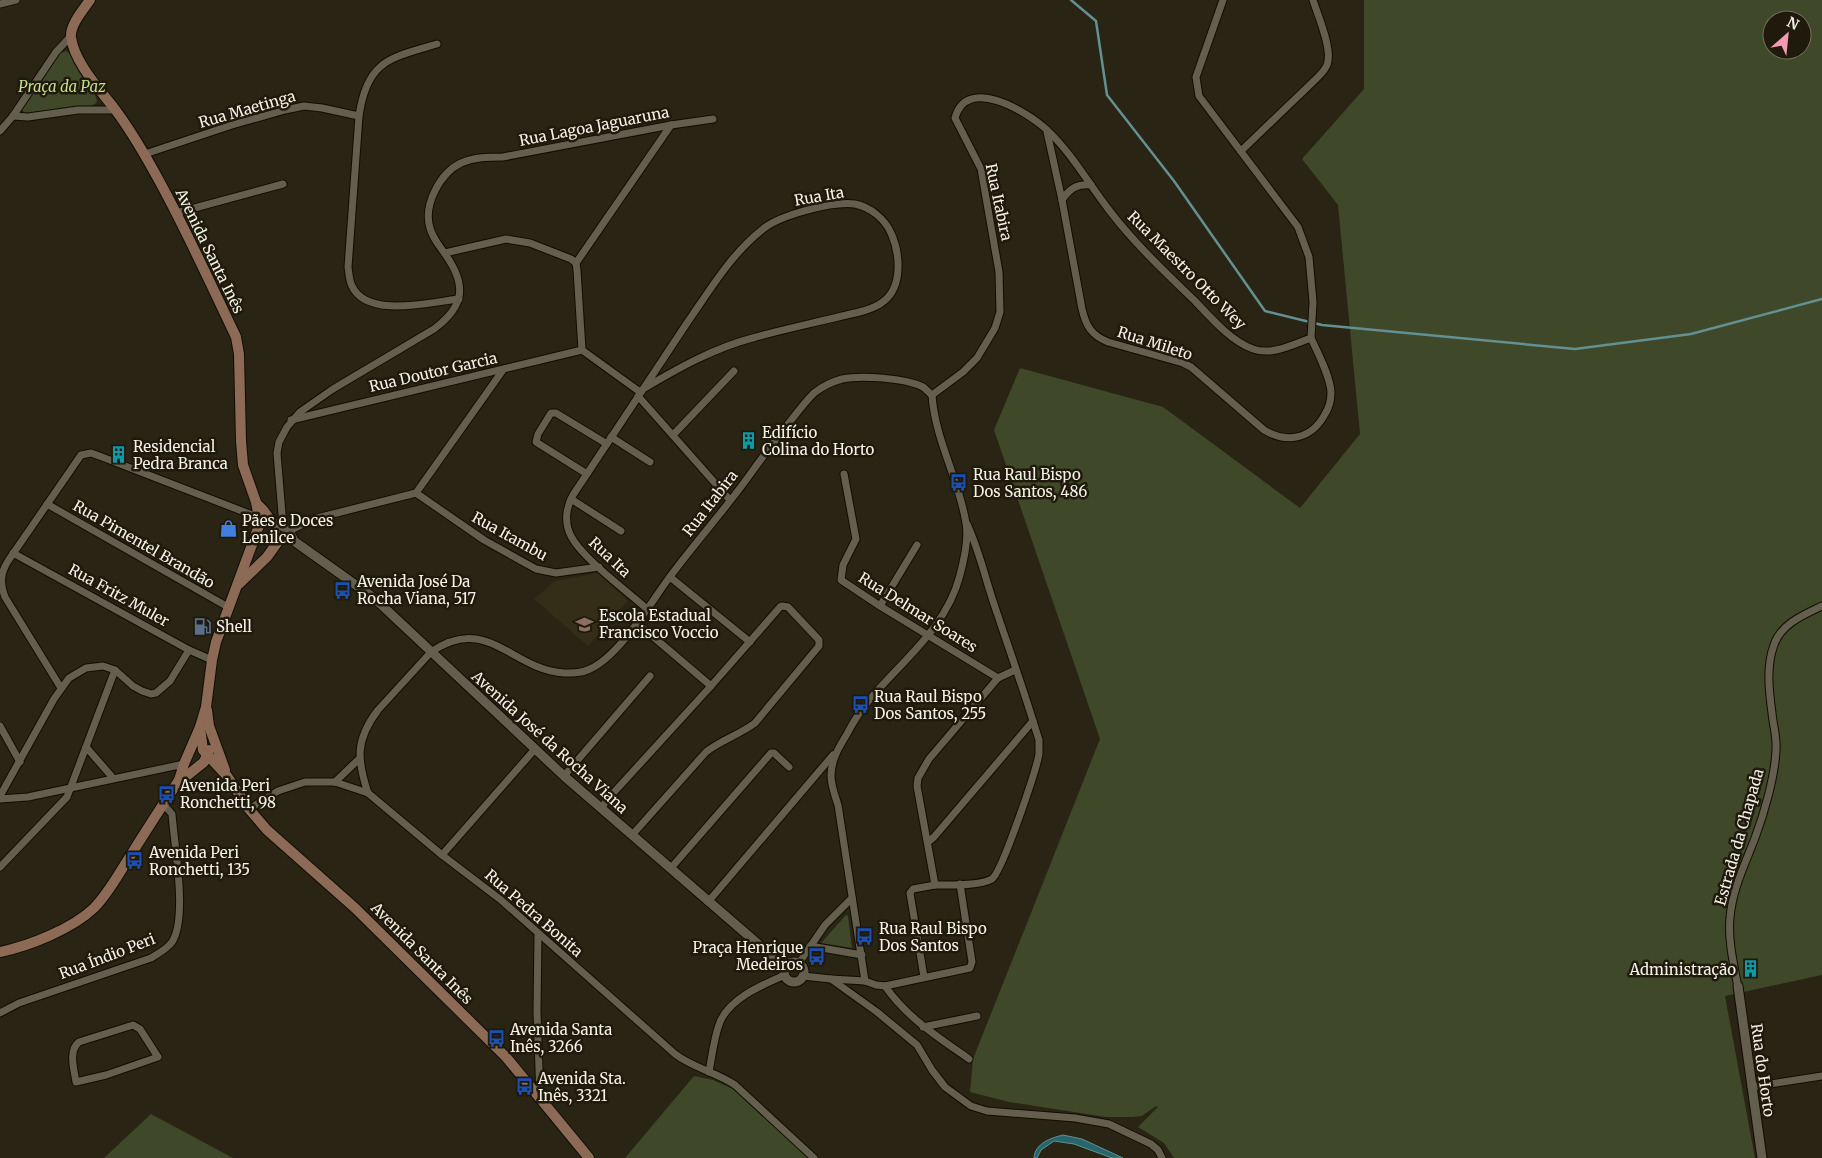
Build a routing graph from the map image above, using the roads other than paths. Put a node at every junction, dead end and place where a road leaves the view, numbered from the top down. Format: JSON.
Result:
{"nodes":[{"id":1,"x":16,"y":0,"type":"edge"},
{"id":2,"x":90,"y":0,"type":"edge"},
{"id":3,"x":1223,"y":0,"type":"edge"},
{"id":4,"x":1313,"y":0,"type":"edge"},
{"id":5,"x":0,"y":4,"type":"edge"},
{"id":6,"x":71,"y":36,"type":"junction"},
{"id":7,"x":437,"y":44,"type":"dead end"},
{"id":8,"x":973,"y":99,"type":"joint"},
{"id":9,"x":115,"y":110,"type":"junction"},
{"id":10,"x":13,"y":116,"type":"junction"},
{"id":11,"x":359,"y":116,"type":"junction"},
{"id":12,"x":713,"y":119,"type":"dead end"},
{"id":13,"x":671,"y":125,"type":"junction"},
{"id":14,"x":1047,"y":130,"type":"junction"},
{"id":15,"x":0,"y":131,"type":"edge"},
{"id":16,"x":1241,"y":151,"type":"junction"},
{"id":17,"x":145,"y":154,"type":"junction"},
{"id":18,"x":283,"y":184,"type":"dead end"},
{"id":19,"x":1091,"y":185,"type":"junction"},
{"id":20,"x":1062,"y":200,"type":"junction"},
{"id":21,"x":176,"y":213,"type":"junction"},
{"id":22,"x":445,"y":254,"type":"junction"},
{"id":23,"x":576,"y":263,"type":"junction"},
{"id":24,"x":459,"y":299,"type":"junction"},
{"id":25,"x":1311,"y":338,"type":"junction"},
{"id":26,"x":582,"y":350,"type":"junction"},
{"id":27,"x":503,"y":370,"type":"junction"},
{"id":28,"x":734,"y":371,"type":"dead end"},
{"id":29,"x":640,"y":392,"type":"junction"},
{"id":30,"x":932,"y":395,"type":"junction"},
{"id":31,"x":291,"y":420,"type":"junction"},
{"id":32,"x":673,"y":435,"type":"junction"},
{"id":33,"x":609,"y":440,"type":"junction"},
{"id":34,"x":650,"y":462,"type":"dead end"},
{"id":35,"x":587,"y":474,"type":"junction"},
{"id":36,"x":844,"y":474,"type":"dead end"},
{"id":37,"x":416,"y":493,"type":"junction"},
{"id":38,"x":571,"y":499,"type":"junction"},
{"id":39,"x":730,"y":500,"type":"junction"},
{"id":40,"x":47,"y":504,"type":"junction"},
{"id":41,"x":265,"y":519,"type":"junction"},
{"id":42,"x":966,"y":524,"type":"junction"},
{"id":43,"x":286,"y":528,"type":"junction"},
{"id":44,"x":621,"y":531,"type":"dead end"},
{"id":45,"x":254,"y":539,"type":"junction"},
{"id":46,"x":294,"y":541,"type":"junction"},
{"id":47,"x":918,"y":545,"type":"dead end"},
{"id":48,"x":275,"y":546,"type":"junction"},
{"id":49,"x":13,"y":552,"type":"junction"},
{"id":50,"x":599,"y":567,"type":"junction"},
{"id":51,"x":670,"y":577,"type":"junction"},
{"id":52,"x":239,"y":584,"type":"junction"},
{"id":53,"x":880,"y":606,"type":"junction"},
{"id":54,"x":1822,"y":606,"type":"edge"},
{"id":55,"x":228,"y":608,"type":"junction"},
{"id":56,"x":647,"y":609,"type":"junction"},
{"id":57,"x":637,"y":623,"type":"junction"},
{"id":58,"x":930,"y":635,"type":"junction"},
{"id":59,"x":750,"y":642,"type":"junction"},
{"id":60,"x":189,"y":650,"type":"junction"},
{"id":61,"x":431,"y":652,"type":"junction"},
{"id":62,"x":212,"y":660,"type":"junction"},
{"id":63,"x":114,"y":670,"type":"junction"},
{"id":64,"x":1015,"y":670,"type":"junction"},
{"id":65,"x":650,"y":676,"type":"dead end"},
{"id":66,"x":998,"y":678,"type":"junction"},
{"id":67,"x":711,"y":686,"type":"junction"},
{"id":68,"x":62,"y":688,"type":"junction"},
{"id":69,"x":1033,"y":721,"type":"junction"},
{"id":70,"x":0,"y":726,"type":"edge"},
{"id":71,"x":205,"y":726,"type":"junction"},
{"id":72,"x":86,"y":747,"type":"junction"},
{"id":73,"x":535,"y":750,"type":"junction"},
{"id":74,"x":207,"y":751,"type":"junction"},
{"id":75,"x":835,"y":753,"type":"junction"},
{"id":76,"x":220,"y":756,"type":"junction"},
{"id":77,"x":359,"y":759,"type":"junction"},
{"id":78,"x":20,"y":762,"type":"junction"},
{"id":79,"x":184,"y":764,"type":"junction"},
{"id":80,"x":789,"y":767,"type":"dead end"},
{"id":81,"x":227,"y":776,"type":"junction"},
{"id":82,"x":564,"y":776,"type":"junction"},
{"id":83,"x":114,"y":778,"type":"junction"},
{"id":84,"x":179,"y":780,"type":"junction"},
{"id":85,"x":335,"y":782,"type":"junction"},
{"id":86,"x":72,"y":787,"type":"junction"},
{"id":87,"x":368,"y":793,"type":"junction"},
{"id":88,"x":0,"y":798,"type":"edge"},
{"id":89,"x":163,"y":804,"type":"junction"},
{"id":90,"x":602,"y":808,"type":"junction"},
{"id":91,"x":249,"y":810,"type":"junction"},
{"id":92,"x":633,"y":834,"type":"junction"},
{"id":93,"x":928,"y":842,"type":"junction"},
{"id":94,"x":442,"y":856,"type":"junction"},
{"id":95,"x":0,"y":867,"type":"edge"},
{"id":96,"x":671,"y":868,"type":"junction"},
{"id":97,"x":960,"y":884,"type":"junction"},
{"id":98,"x":935,"y":885,"type":"junction"},
{"id":99,"x":852,"y":898,"type":"junction"},
{"id":100,"x":708,"y":902,"type":"junction"},
{"id":101,"x":538,"y":934,"type":"junction"},
{"id":102,"x":810,"y":946,"type":"junction"},
{"id":103,"x":0,"y":952,"type":"edge"},
{"id":104,"x":862,"y":955,"type":"junction"},
{"id":105,"x":799,"y":963,"type":"junction"},
{"id":106,"x":785,"y":970,"type":"junction"},
{"id":107,"x":803,"y":976,"type":"junction"},
{"id":108,"x":924,"y":977,"type":"junction"},
{"id":109,"x":831,"y":979,"type":"junction"},
{"id":110,"x":865,"y":982,"type":"junction"},
{"id":111,"x":1738,"y":984,"type":"joint"},
{"id":112,"x":885,"y":986,"type":"junction"},
{"id":113,"x":0,"y":1013,"type":"edge"},
{"id":114,"x":977,"y":1016,"type":"dead end"},
{"id":115,"x":923,"y":1027,"type":"junction"},
{"id":116,"x":969,"y":1059,"type":"dead end"},
{"id":117,"x":709,"y":1072,"type":"junction"},
{"id":118,"x":1822,"y":1076,"type":"edge"},
{"id":119,"x":76,"y":1082,"type":"joint"},
{"id":120,"x":1751,"y":1087,"type":"junction"},
{"id":121,"x":540,"y":1098,"type":"junction"},
{"id":122,"x":589,"y":1158,"type":"edge"},
{"id":123,"x":814,"y":1158,"type":"edge"},
{"id":124,"x":1162,"y":1158,"type":"edge"},
{"id":125,"x":1762,"y":1158,"type":"edge"}],
"edges":[{"from":1,"to":5,"type":"street"},
{"from":2,"to":6,"type":"main road"},
{"from":3,"to":16,"type":"street"},
{"from":4,"to":16,"type":"street"},
{"from":6,"to":9,"type":"main road","name":"Avenida Santa Inês"},
{"from":6,"to":10,"type":"street"},
{"from":7,"to":11,"type":"street"},
{"from":8,"to":14,"type":"street","name":"Rua Maestro Otto Wey"},
{"from":8,"to":30,"type":"street","name":"Rua Itabira"},
{"from":9,"to":10,"type":"street"},
{"from":9,"to":17,"type":"main road","name":"Avenida Santa Inês"},
{"from":10,"to":15,"type":"street"},
{"from":11,"to":17,"type":"street","name":"Rua Maetinga"},
{"from":11,"to":24,"type":"street"},
{"from":12,"to":13,"type":"street","name":"Rua Lagoa Jaguaruna"},
{"from":13,"to":22,"type":"street","name":"Rua Lagoa Jaguaruna"},
{"from":13,"to":23,"type":"street"},
{"from":14,"to":19,"type":"street","name":"Rua Maestro Otto Wey"},
{"from":14,"to":20,"type":"street","name":"Rua Mileto"},
{"from":16,"to":25,"type":"street"},
{"from":17,"to":21,"type":"main road","name":"Avenida Santa Inês"},
{"from":18,"to":21,"type":"street"},
{"from":19,"to":20,"type":"street"},
{"from":19,"to":25,"type":"street","name":"Rua Maestro Otto Wey"},
{"from":20,"to":25,"type":"street","name":"Rua Mileto"},
{"from":21,"to":41,"type":"main road","name":"Avenida Santa Inês"},
{"from":22,"to":23,"type":"street"},
{"from":22,"to":24,"type":"street","name":"Rua Lagoa Jaguaruna"},
{"from":23,"to":26,"type":"street"},
{"from":24,"to":31,"type":"street"},
{"from":26,"to":27,"type":"street","name":"Rua Doutor Garcia"},
{"from":26,"to":29,"type":"street"},
{"from":27,"to":31,"type":"street","name":"Rua Doutor Garcia"},
{"from":27,"to":37,"type":"street"},
{"from":28,"to":32,"type":"street"},
{"from":29,"to":29,"type":"street","name":"Rua Ita"},
{"from":29,"to":32,"type":"street"},
{"from":29,"to":33,"type":"street","name":"Rua Ita"},
{"from":30,"to":39,"type":"street","name":"Rua Itabira"},
{"from":30,"to":42,"type":"street"},
{"from":31,"to":43,"type":"street"},
{"from":32,"to":39,"type":"street"},
{"from":33,"to":34,"type":"street"},
{"from":33,"to":35,"type":"street","name":"Rua Ita"},
{"from":33,"to":35,"type":"street"},
{"from":35,"to":38,"type":"street","name":"Rua Ita"},
{"from":36,"to":53,"type":"street","name":"Rua Delmar Soares"},
{"from":37,"to":43,"type":"street"},
{"from":37,"to":50,"type":"street","name":"Rua Itambu"},
{"from":38,"to":44,"type":"street"},
{"from":38,"to":50,"type":"street","name":"Rua Ita"},
{"from":39,"to":51,"type":"street","name":"Rua Itabira"},
{"from":40,"to":41,"type":"street"},
{"from":40,"to":49,"type":"street"},
{"from":40,"to":55,"type":"street","name":"Rua Pimentel Brandão"},
{"from":41,"to":43,"type":"street"},
{"from":41,"to":45,"type":"main road"},
{"from":41,"to":48,"type":"main road","name":"Avenida Santa Inês"},
{"from":42,"to":58,"type":"street"},
{"from":42,"to":64,"type":"street"},
{"from":43,"to":46,"type":"street"},
{"from":45,"to":48,"type":"main road"},
{"from":45,"to":52,"type":"main road"},
{"from":46,"to":48,"type":"street"},
{"from":46,"to":61,"type":"street","name":"Avenida José da Rocha Viana"},
{"from":47,"to":53,"type":"street"},
{"from":48,"to":52,"type":"main road"},
{"from":49,"to":60,"type":"street","name":"Rua Fritz Muler"},
{"from":49,"to":68,"type":"street"},
{"from":50,"to":56,"type":"street","name":"Rua Ita"},
{"from":51,"to":56,"type":"street","name":"Rua Itabira"},
{"from":51,"to":59,"type":"street"},
{"from":52,"to":55,"type":"main road"},
{"from":53,"to":58,"type":"street","name":"Rua Delmar Soares"},
{"from":54,"to":111,"type":"street","name":"Estrada da Chapada"},
{"from":55,"to":62,"type":"main road"},
{"from":56,"to":57,"type":"street","name":"Rua Itabira"},
{"from":57,"to":61,"type":"street","name":"Rua Itabira"},
{"from":57,"to":67,"type":"street"},
{"from":58,"to":66,"type":"street","name":"Rua Delmar Soares"},
{"from":58,"to":75,"type":"street"},
{"from":59,"to":67,"type":"street"},
{"from":59,"to":92,"type":"street"},
{"from":60,"to":62,"type":"street","name":"Rua Fritz Muler"},
{"from":60,"to":63,"type":"street"},
{"from":61,"to":73,"type":"street","name":"Avenida José da Rocha Viana"},
{"from":61,"to":77,"type":"street"},
{"from":62,"to":71,"type":"main road"},
{"from":63,"to":68,"type":"street"},
{"from":63,"to":72,"type":"street"},
{"from":64,"to":66,"type":"street"},
{"from":64,"to":69,"type":"street"},
{"from":65,"to":82,"type":"street"},
{"from":66,"to":93,"type":"street"},
{"from":67,"to":90,"type":"street"},
{"from":68,"to":78,"type":"street"},
{"from":69,"to":93,"type":"street"},
{"from":69,"to":97,"type":"street"},
{"from":70,"to":78,"type":"street"},
{"from":71,"to":74,"type":"main road"},
{"from":71,"to":76,"type":"main road","name":"Avenida Santa Inês"},
{"from":71,"to":79,"type":"main road"},
{"from":72,"to":83,"type":"street"},
{"from":72,"to":86,"type":"street"},
{"from":73,"to":82,"type":"street","name":"Avenida José da Rocha Viana"},
{"from":73,"to":94,"type":"street"},
{"from":74,"to":76,"type":"main road"},
{"from":74,"to":79,"type":"main road"},
{"from":74,"to":81,"type":"main road","name":"Avenida Santa Inês"},
{"from":74,"to":84,"type":"main road"},
{"from":75,"to":99,"type":"street"},
{"from":75,"to":100,"type":"street"},
{"from":76,"to":81,"type":"main road","name":"Avenida Santa Inês"},
{"from":77,"to":85,"type":"street"},
{"from":77,"to":87,"type":"street"},
{"from":78,"to":88,"type":"street"},
{"from":79,"to":83,"type":"street"},
{"from":79,"to":84,"type":"main road"},
{"from":80,"to":96,"type":"street"},
{"from":81,"to":91,"type":"main road","name":"Avenida Santa Inês"},
{"from":82,"to":90,"type":"street","name":"Avenida José da Rocha Viana"},
{"from":83,"to":86,"type":"street"},
{"from":84,"to":89,"type":"main road"},
{"from":85,"to":87,"type":"street","name":"Rua Pedra Bonita"},
{"from":85,"to":91,"type":"street","name":"Rua Pedra Bonita"},
{"from":86,"to":88,"type":"street"},
{"from":86,"to":95,"type":"street"},
{"from":87,"to":94,"type":"street","name":"Rua Pedra Bonita"},
{"from":89,"to":103,"type":"main road"},
{"from":89,"to":113,"type":"street","name":"Rua Índio Peri"},
{"from":90,"to":92,"type":"street","name":"Avenida José da Rocha Viana"},
{"from":91,"to":121,"type":"main road","name":"Avenida Santa Inês"},
{"from":92,"to":96,"type":"street","name":"Avenida José da Rocha Viana"},
{"from":93,"to":98,"type":"street"},
{"from":94,"to":101,"type":"street","name":"Rua Pedra Bonita"},
{"from":96,"to":100,"type":"street","name":"Avenida José da Rocha Viana"},
{"from":97,"to":98,"type":"street"},
{"from":97,"to":108,"type":"street"},
{"from":98,"to":108,"type":"street"},
{"from":99,"to":102,"type":"street"},
{"from":99,"to":104,"type":"street"},
{"from":100,"to":106,"type":"street","name":"Avenida José da Rocha Viana"},
{"from":101,"to":117,"type":"street","name":"Rua Pedra Bonita"},
{"from":101,"to":121,"type":"street"},
{"from":102,"to":104,"type":"street"},
{"from":102,"to":105,"type":"street"},
{"from":104,"to":110,"type":"street"},
{"from":105,"to":106,"type":"street"},
{"from":105,"to":107,"type":"street"},
{"from":106,"to":107,"type":"street"},
{"from":106,"to":117,"type":"street"},
{"from":107,"to":109,"type":"street"},
{"from":108,"to":112,"type":"street"},
{"from":109,"to":110,"type":"street"},
{"from":109,"to":124,"type":"street"},
{"from":110,"to":112,"type":"street"},
{"from":111,"to":120,"type":"street","name":"Rua do Horto"},
{"from":112,"to":115,"type":"street"},
{"from":114,"to":115,"type":"street"},
{"from":115,"to":116,"type":"street"},
{"from":117,"to":123,"type":"street","name":"Rua Pedra Bonita"},
{"from":118,"to":120,"type":"street"},
{"from":119,"to":119,"type":"street"},
{"from":120,"to":125,"type":"street","name":"Rua do Horto"},
{"from":121,"to":122,"type":"main road","name":"Avenida Santa Inês"}]}
